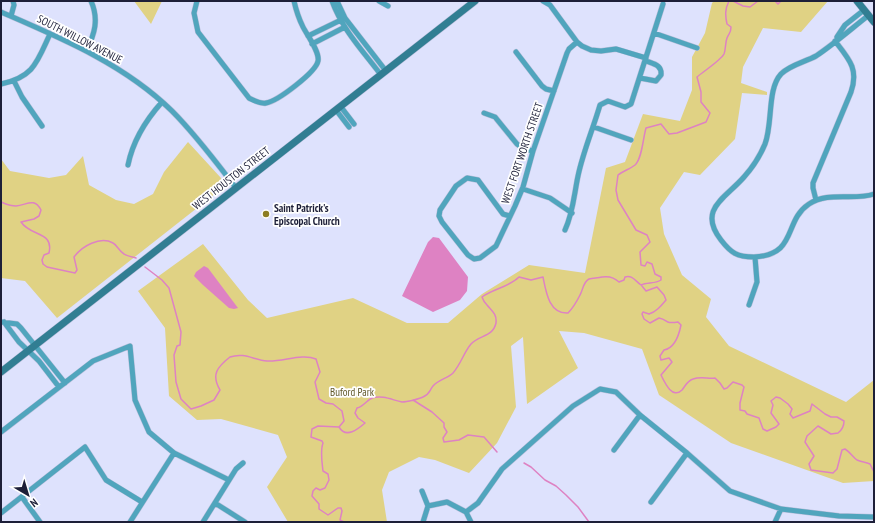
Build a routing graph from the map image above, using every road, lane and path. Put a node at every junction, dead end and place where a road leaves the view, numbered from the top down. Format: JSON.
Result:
{"nodes":[{"id":1,"x":13,"y":1,"type":"edge"},
{"id":2,"x":91,"y":1,"type":"edge"},
{"id":3,"x":197,"y":1,"type":"edge"},
{"id":4,"x":294,"y":1,"type":"edge"},
{"id":5,"x":332,"y":1,"type":"edge"},
{"id":6,"x":337,"y":1,"type":"edge"},
{"id":7,"x":379,"y":1,"type":"edge"},
{"id":8,"x":475,"y":1,"type":"edge"},
{"id":9,"x":543,"y":1,"type":"edge"},
{"id":10,"x":857,"y":1,"type":"edge"},
{"id":11,"x":664,"y":4,"type":"dead end"},
{"id":12,"x":388,"y":6,"type":"dead end"},
{"id":13,"x":1,"y":12,"type":"edge"},
{"id":14,"x":867,"y":13,"type":"junction"},
{"id":15,"x":11,"y":16,"type":"junction"},
{"id":16,"x":343,"y":19,"type":"junction"},
{"id":17,"x":874,"y":22,"type":"edge"},
{"id":18,"x":331,"y":26,"type":"junction"},
{"id":19,"x":345,"y":27,"type":"junction"},
{"id":20,"x":335,"y":33,"type":"junction"},
{"id":21,"x":654,"y":33,"type":"junction"},
{"id":22,"x":50,"y":34,"type":"junction"},
{"id":23,"x":308,"y":36,"type":"junction"},
{"id":24,"x":835,"y":41,"type":"junction"},
{"id":25,"x":577,"y":42,"type":"junction"},
{"id":26,"x":312,"y":44,"type":"junction"},
{"id":27,"x":697,"y":48,"type":"dead end"},
{"id":28,"x":86,"y":51,"type":"junction"},
{"id":29,"x":516,"y":52,"type":"dead end"},
{"id":30,"x":646,"y":60,"type":"junction"},
{"id":31,"x":383,"y":73,"type":"junction"},
{"id":32,"x":640,"y":78,"type":"junction"},
{"id":33,"x":14,"y":82,"type":"junction"},
{"id":34,"x":1,"y":84,"type":"edge"},
{"id":35,"x":554,"y":91,"type":"junction"},
{"id":36,"x":162,"y":102,"type":"junction"},
{"id":37,"x":338,"y":108,"type":"junction"},
{"id":38,"x":484,"y":113,"type":"dead end"},
{"id":39,"x":351,"y":125,"type":"dead end"},
{"id":40,"x":42,"y":126,"type":"dead end"},
{"id":41,"x":594,"y":127,"type":"junction"},
{"id":42,"x":631,"y":140,"type":"dead end"},
{"id":43,"x":532,"y":151,"type":"junction"},
{"id":44,"x":128,"y":165,"type":"dead end"},
{"id":45,"x":236,"y":188,"type":"junction"},
{"id":46,"x":522,"y":189,"type":"junction"},
{"id":47,"x":874,"y":194,"type":"edge"},
{"id":48,"x":816,"y":200,"type":"junction"},
{"id":49,"x":572,"y":213,"type":"junction"},
{"id":50,"x":510,"y":216,"type":"junction"},
{"id":51,"x":565,"y":230,"type":"dead end"},
{"id":52,"x":755,"y":256,"type":"junction"},
{"id":53,"x":749,"y":305,"type":"dead end"},
{"id":54,"x":2,"y":322,"type":"edge"},
{"id":55,"x":35,"y":346,"type":"junction"},
{"id":56,"x":28,"y":351,"type":"junction"},
{"id":57,"x":1,"y":372,"type":"edge"},
{"id":58,"x":64,"y":383,"type":"junction"},
{"id":59,"x":59,"y":387,"type":"junction"},
{"id":60,"x":640,"y":415,"type":"junction"},
{"id":61,"x":1,"y":432,"type":"edge"},
{"id":62,"x":614,"y":450,"type":"dead end"},
{"id":63,"x":174,"y":453,"type":"junction"},
{"id":64,"x":687,"y":453,"type":"junction"},
{"id":65,"x":243,"y":463,"type":"dead end"},
{"id":66,"x":229,"y":480,"type":"junction"},
{"id":67,"x":422,"y":491,"type":"dead end"},
{"id":68,"x":22,"y":497,"type":"junction"},
{"id":69,"x":142,"y":502,"type":"junction"},
{"id":70,"x":651,"y":502,"type":"dead end"},
{"id":71,"x":215,"y":503,"type":"junction"},
{"id":72,"x":428,"y":506,"type":"junction"},
{"id":73,"x":780,"y":509,"type":"junction"},
{"id":74,"x":466,"y":512,"type":"junction"},
{"id":75,"x":1,"y":513,"type":"edge"},
{"id":76,"x":839,"y":516,"type":"junction"},
{"id":77,"x":874,"y":517,"type":"edge"},
{"id":78,"x":40,"y":522,"type":"edge"},
{"id":79,"x":130,"y":522,"type":"edge"},
{"id":80,"x":203,"y":522,"type":"edge"},
{"id":81,"x":245,"y":522,"type":"edge"},
{"id":82,"x":423,"y":522,"type":"edge"},
{"id":83,"x":471,"y":522,"type":"edge"},
{"id":84,"x":774,"y":522,"type":"edge"},
{"id":85,"x":839,"y":522,"type":"edge"}],
"edges":[{"from":1,"to":15,"type":"street"},
{"from":2,"to":28,"type":"street"},
{"from":3,"to":26,"type":"street"},
{"from":4,"to":23,"type":"street"},
{"from":5,"to":16,"type":"street"},
{"from":6,"to":16,"type":"street"},
{"from":7,"to":12,"type":"street"},
{"from":8,"to":31,"type":"main road","name":"WEST HOUSTON STREET"},
{"from":9,"to":25,"type":"street"},
{"from":10,"to":14,"type":"main road"},
{"from":11,"to":21,"type":"street"},
{"from":13,"to":15,"type":"street","name":"SOUTH WILLOW AVENUE"},
{"from":14,"to":17,"type":"main road"},
{"from":14,"to":24,"type":"street"},
{"from":15,"to":22,"type":"street","name":"SOUTH WILLOW AVENUE"},
{"from":16,"to":18,"type":"street"},
{"from":16,"to":19,"type":"street"},
{"from":16,"to":31,"type":"street"},
{"from":18,"to":20,"type":"street"},
{"from":18,"to":23,"type":"street"},
{"from":19,"to":20,"type":"street"},
{"from":19,"to":31,"type":"street"},
{"from":20,"to":26,"type":"street"},
{"from":21,"to":27,"type":"street"},
{"from":21,"to":30,"type":"street"},
{"from":22,"to":28,"type":"street","name":"SOUTH WILLOW AVENUE"},
{"from":22,"to":33,"type":"street"},
{"from":23,"to":26,"type":"street"},
{"from":24,"to":48,"type":"street"},
{"from":24,"to":52,"type":"street"},
{"from":25,"to":30,"type":"street"},
{"from":25,"to":35,"type":"street","name":"WEST FORT WORTH STREET"},
{"from":28,"to":36,"type":"street","name":"SOUTH WILLOW AVENUE"},
{"from":29,"to":35,"type":"street"},
{"from":30,"to":32,"type":"street"},
{"from":30,"to":32,"type":"street"},
{"from":31,"to":37,"type":"main road","name":"WEST HOUSTON STREET"},
{"from":32,"to":41,"type":"street"},
{"from":33,"to":34,"type":"street"},
{"from":33,"to":40,"type":"street"},
{"from":35,"to":43,"type":"street","name":"WEST FORT WORTH STREET"},
{"from":36,"to":44,"type":"street"},
{"from":36,"to":45,"type":"street","name":"SOUTH WILLOW AVENUE"},
{"from":37,"to":39,"type":"street"},
{"from":37,"to":45,"type":"main road","name":"WEST HOUSTON STREET"},
{"from":38,"to":43,"type":"street"},
{"from":41,"to":42,"type":"street"},
{"from":41,"to":49,"type":"street"},
{"from":43,"to":46,"type":"street","name":"WEST FORT WORTH STREET"},
{"from":45,"to":55,"type":"main road","name":"WEST HOUSTON STREET"},
{"from":46,"to":49,"type":"street"},
{"from":46,"to":50,"type":"street","name":"WEST FORT WORTH STREET"},
{"from":47,"to":48,"type":"street"},
{"from":48,"to":52,"type":"street"},
{"from":49,"to":51,"type":"street"},
{"from":50,"to":50,"type":"street","name":"WEST FORT WORTH STREET"},
{"from":52,"to":53,"type":"street"},
{"from":54,"to":55,"type":"street"},
{"from":54,"to":56,"type":"street"},
{"from":55,"to":56,"type":"main road","name":"WEST HOUSTON STREET"},
{"from":55,"to":58,"type":"street"},
{"from":56,"to":57,"type":"main road","name":"WEST HOUSTON STREET"},
{"from":56,"to":59,"type":"street"},
{"from":58,"to":59,"type":"street"},
{"from":58,"to":63,"type":"street"},
{"from":59,"to":61,"type":"street"},
{"from":60,"to":62,"type":"street"},
{"from":60,"to":64,"type":"street"},
{"from":60,"to":74,"type":"street"},
{"from":63,"to":66,"type":"street"},
{"from":63,"to":69,"type":"street"},
{"from":64,"to":70,"type":"street"},
{"from":64,"to":73,"type":"street"},
{"from":65,"to":66,"type":"street"},
{"from":66,"to":71,"type":"street"},
{"from":67,"to":72,"type":"street"},
{"from":68,"to":69,"type":"street"},
{"from":68,"to":75,"type":"street"},
{"from":68,"to":78,"type":"street"},
{"from":69,"to":79,"type":"street"},
{"from":71,"to":80,"type":"street"},
{"from":71,"to":81,"type":"street"},
{"from":72,"to":74,"type":"street"},
{"from":72,"to":82,"type":"street"},
{"from":73,"to":76,"type":"street"},
{"from":73,"to":84,"type":"street"},
{"from":74,"to":83,"type":"street"},
{"from":76,"to":77,"type":"street"},
{"from":76,"to":85,"type":"street"}]}
